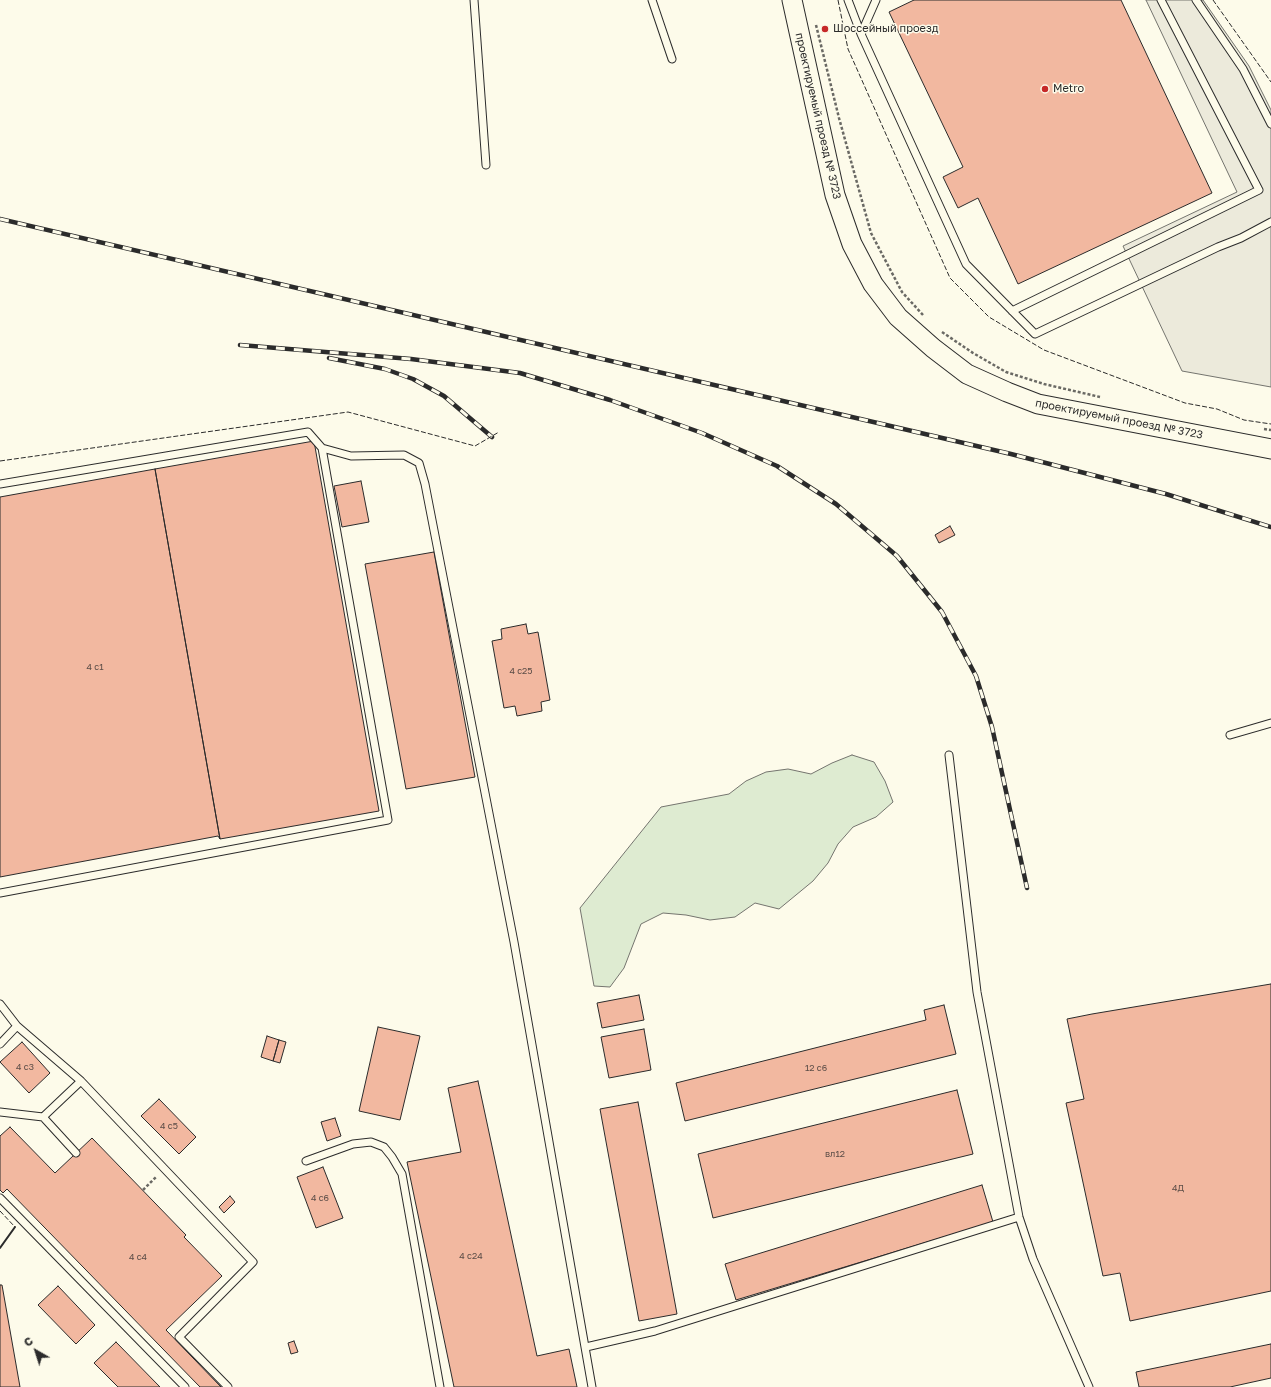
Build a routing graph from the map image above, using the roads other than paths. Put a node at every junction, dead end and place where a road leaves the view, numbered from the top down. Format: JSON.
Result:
{"nodes":[{"id":1,"x":474,"y":0,"type":"edge"},
{"id":2,"x":652,"y":0,"type":"edge"},
{"id":3,"x":792,"y":0,"type":"edge"},
{"id":4,"x":848,"y":0,"type":"edge"},
{"id":5,"x":876,"y":0,"type":"edge"},
{"id":6,"x":1161,"y":0,"type":"edge"},
{"id":7,"x":1196,"y":0,"type":"edge"},
{"id":8,"x":861,"y":34,"type":"junction"},
{"id":9,"x":672,"y":59,"type":"dead end"},
{"id":10,"x":1271,"y":124,"type":"edge"},
{"id":11,"x":486,"y":165,"type":"dead end"},
{"id":12,"x":1271,"y":222,"type":"edge"},
{"id":13,"x":1012,"y":310,"type":"junction"},
{"id":14,"x":322,"y":448,"type":"junction"},
{"id":15,"x":1271,"y":449,"type":"edge"},
{"id":16,"x":0,"y":484,"type":"edge"},
{"id":17,"x":1271,"y":723,"type":"edge"},
{"id":18,"x":1230,"y":735,"type":"dead end"},
{"id":19,"x":949,"y":755,"type":"dead end"},
{"id":20,"x":0,"y":893,"type":"edge"},
{"id":21,"x":0,"y":1004,"type":"edge"},
{"id":22,"x":17,"y":1026,"type":"junction"},
{"id":23,"x":0,"y":1044,"type":"edge"},
{"id":24,"x":81,"y":1081,"type":"junction"},
{"id":25,"x":0,"y":1112,"type":"edge"},
{"id":26,"x":43,"y":1117,"type":"junction"},
{"id":27,"x":76,"y":1153,"type":"dead end"},
{"id":28,"x":306,"y":1161,"type":"dead end"},
{"id":29,"x":0,"y":1198,"type":"edge"},
{"id":30,"x":1019,"y":1217,"type":"junction"},
{"id":31,"x":586,"y":1347,"type":"junction"},
{"id":32,"x":185,"y":1387,"type":"edge"},
{"id":33,"x":228,"y":1387,"type":"edge"},
{"id":34,"x":440,"y":1387,"type":"edge"},
{"id":35,"x":592,"y":1387,"type":"edge"},
{"id":36,"x":1089,"y":1387,"type":"edge"}],
"edges":[{"from":1,"to":11,"type":"lane"},
{"from":2,"to":9,"type":"lane"},
{"from":3,"to":15,"type":"main road","name":"проектируемый проезд № 3723"},
{"from":4,"to":8,"type":"lane"},
{"from":5,"to":8,"type":"lane"},
{"from":6,"to":13,"type":"lane"},
{"from":7,"to":10,"type":"lane"},
{"from":8,"to":13,"type":"lane"},
{"from":12,"to":13,"type":"lane"},
{"from":14,"to":16,"type":"lane"},
{"from":14,"to":20,"type":"lane"},
{"from":14,"to":31,"type":"lane"},
{"from":17,"to":18,"type":"lane"},
{"from":19,"to":30,"type":"lane"},
{"from":21,"to":22,"type":"lane"},
{"from":22,"to":23,"type":"lane"},
{"from":22,"to":24,"type":"lane"},
{"from":24,"to":26,"type":"lane"},
{"from":24,"to":33,"type":"lane"},
{"from":25,"to":26,"type":"lane"},
{"from":26,"to":27,"type":"lane"},
{"from":28,"to":34,"type":"lane"},
{"from":29,"to":32,"type":"lane"},
{"from":30,"to":31,"type":"lane"},
{"from":30,"to":36,"type":"lane"},
{"from":31,"to":35,"type":"lane"}]}
